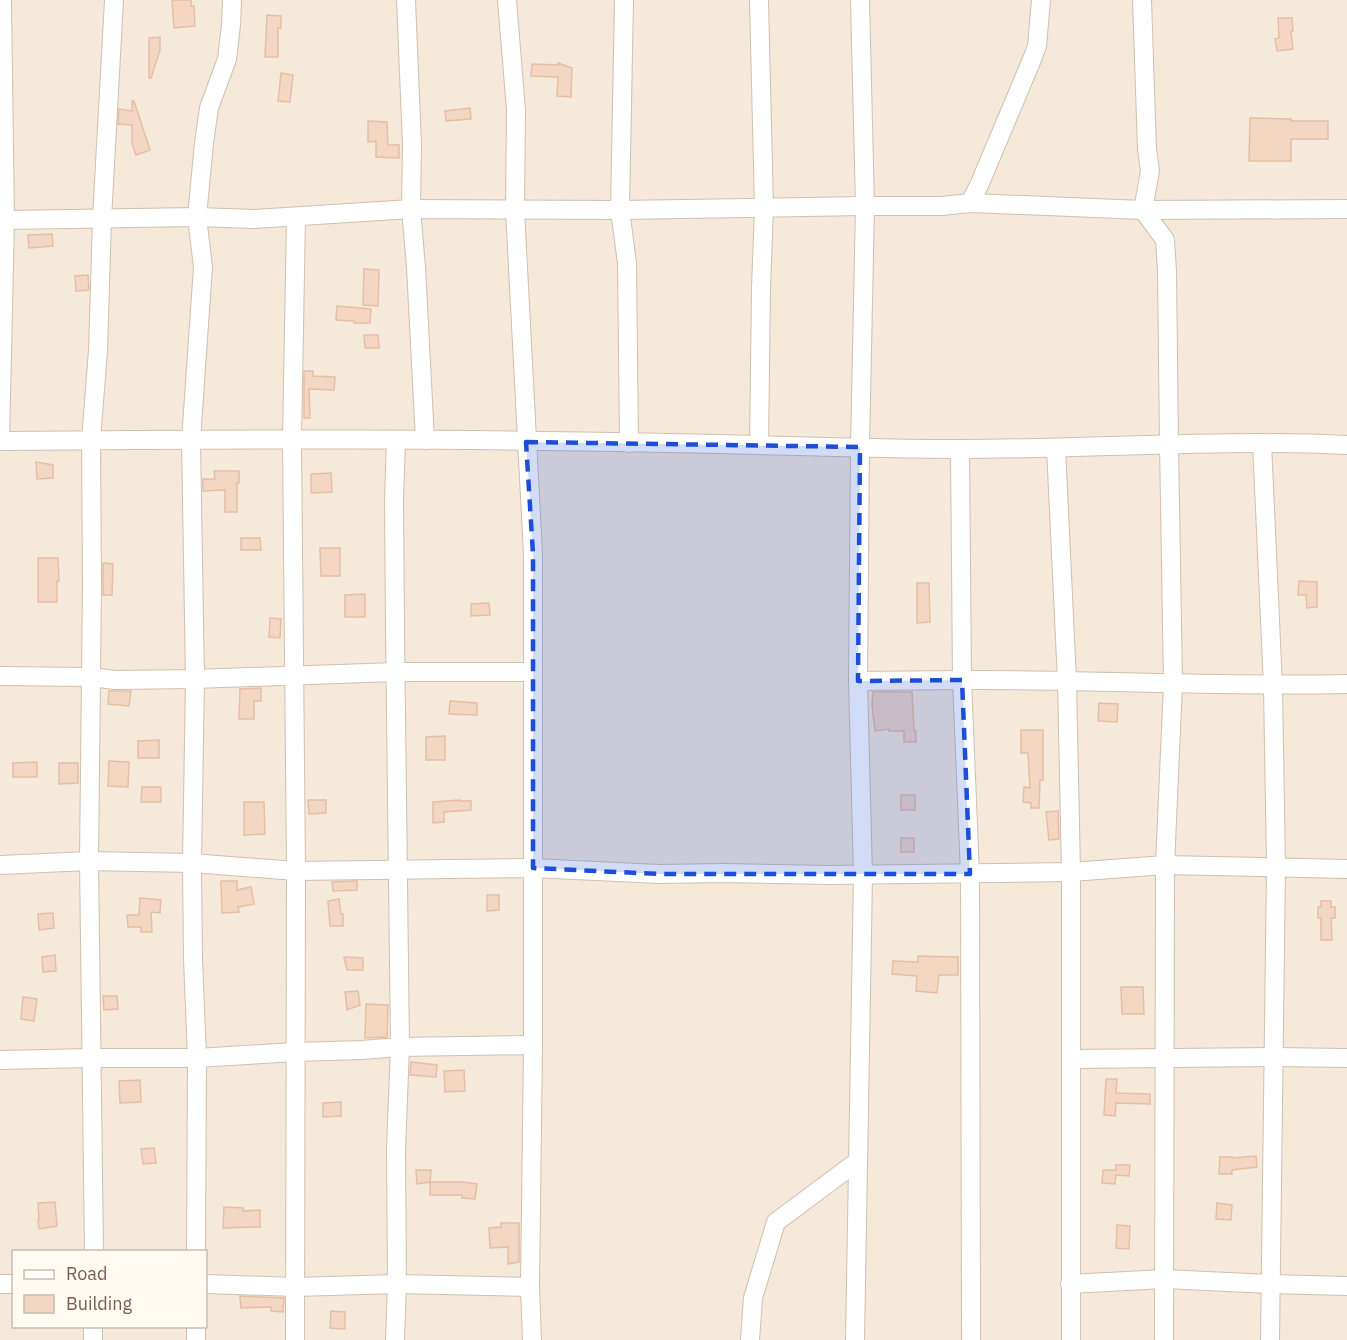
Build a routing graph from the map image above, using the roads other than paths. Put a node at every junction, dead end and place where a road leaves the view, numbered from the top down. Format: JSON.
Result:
{"nodes":[{"id":1,"x":2,"y":0,"type":"edge"},
{"id":2,"x":114,"y":0,"type":"edge"},
{"id":3,"x":232,"y":0,"type":"edge"},
{"id":4,"x":406,"y":0,"type":"edge"},
{"id":5,"x":507,"y":0,"type":"edge"},
{"id":6,"x":624,"y":0,"type":"edge"},
{"id":7,"x":759,"y":0,"type":"edge"},
{"id":8,"x":860,"y":0,"type":"edge"},
{"id":9,"x":1041,"y":0,"type":"edge"},
{"id":10,"x":1142,"y":0,"type":"edge"},
{"id":11,"x":970,"y":203,"type":"junction"},
{"id":12,"x":865,"y":206,"type":"junction"},
{"id":13,"x":764,"y":208,"type":"junction"},
{"id":14,"x":411,"y":209,"type":"junction"},
{"id":15,"x":1347,"y":209,"type":"edge"},
{"id":16,"x":515,"y":210,"type":"junction"},
{"id":17,"x":620,"y":210,"type":"junction"},
{"id":18,"x":1143,"y":210,"type":"junction"},
{"id":19,"x":296,"y":217,"type":"junction"},
{"id":20,"x":197,"y":218,"type":"junction"},
{"id":21,"x":102,"y":219,"type":"junction"},
{"id":22,"x":5,"y":220,"type":"junction"},
{"id":23,"x":91,"y":440,"type":"junction"},
{"id":24,"x":191,"y":440,"type":"junction"},
{"id":25,"x":292,"y":440,"type":"junction"},
{"id":26,"x":396,"y":440,"type":"junction"},
{"id":27,"x":425,"y":440,"type":"junction"},
{"id":28,"x":0,"y":441,"type":"edge"},
{"id":29,"x":526,"y":442,"type":"junction"},
{"id":30,"x":629,"y":443,"type":"junction"},
{"id":31,"x":1262,"y":443,"type":"junction"},
{"id":32,"x":1168,"y":444,"type":"junction"},
{"id":33,"x":759,"y":445,"type":"junction"},
{"id":34,"x":1347,"y":445,"type":"edge"},
{"id":35,"x":860,"y":447,"type":"junction"},
{"id":36,"x":1056,"y":448,"type":"junction"},
{"id":37,"x":960,"y":449,"type":"junction"},
{"id":38,"x":396,"y":672,"type":"junction"},
{"id":39,"x":533,"y":672,"type":"junction"},
{"id":40,"x":0,"y":676,"type":"edge"},
{"id":41,"x":294,"y":676,"type":"junction"},
{"id":42,"x":91,"y":677,"type":"junction"},
{"id":43,"x":195,"y":679,"type":"junction"},
{"id":44,"x":962,"y":680,"type":"junction"},
{"id":45,"x":858,"y":681,"type":"junction"},
{"id":46,"x":1067,"y":681,"type":"junction"},
{"id":47,"x":1173,"y":684,"type":"junction"},
{"id":48,"x":1347,"y":684,"type":"edge"},
{"id":49,"x":1273,"y":686,"type":"junction"},
{"id":50,"x":89,"y":861,"type":"junction"},
{"id":51,"x":192,"y":863,"type":"junction"},
{"id":52,"x":0,"y":865,"type":"edge"},
{"id":53,"x":1166,"y":865,"type":"junction"},
{"id":54,"x":1276,"y":867,"type":"junction"},
{"id":55,"x":533,"y":868,"type":"junction"},
{"id":56,"x":398,"y":869,"type":"junction"},
{"id":57,"x":1347,"y":869,"type":"edge"},
{"id":58,"x":296,"y":871,"type":"junction"},
{"id":59,"x":1071,"y":872,"type":"junction"},
{"id":60,"x":970,"y":874,"type":"junction"},
{"id":61,"x":863,"y":875,"type":"junction"},
{"id":62,"x":533,"y":1045,"type":"junction"},
{"id":63,"x":400,"y":1047,"type":"junction"},
{"id":64,"x":295,"y":1052,"type":"junction"},
{"id":65,"x":1273,"y":1057,"type":"junction"},
{"id":66,"x":91,"y":1058,"type":"junction"},
{"id":67,"x":198,"y":1058,"type":"junction"},
{"id":68,"x":1071,"y":1059,"type":"junction"},
{"id":69,"x":1164,"y":1059,"type":"junction"},
{"id":70,"x":1347,"y":1059,"type":"edge"},
{"id":71,"x":0,"y":1060,"type":"edge"},
{"id":72,"x":858,"y":1161,"type":"junction"},
{"id":73,"x":94,"y":1250,"type":"edge"},
{"id":74,"x":196,"y":1250,"type":"edge"},
{"id":75,"x":1164,"y":1279,"type":"junction"},
{"id":76,"x":207,"y":1284,"type":"edge"},
{"id":77,"x":397,"y":1284,"type":"junction"},
{"id":78,"x":1070,"y":1284,"type":"junction"},
{"id":79,"x":1270,"y":1284,"type":"junction"},
{"id":80,"x":1347,"y":1286,"type":"edge"},
{"id":81,"x":295,"y":1287,"type":"junction"},
{"id":82,"x":530,"y":1287,"type":"junction"},
{"id":83,"x":296,"y":1340,"type":"edge"},
{"id":84,"x":395,"y":1340,"type":"edge"},
{"id":85,"x":531,"y":1340,"type":"edge"},
{"id":86,"x":750,"y":1340,"type":"edge"},
{"id":87,"x":855,"y":1340,"type":"edge"},
{"id":88,"x":971,"y":1340,"type":"edge"},
{"id":89,"x":1071,"y":1340,"type":"edge"},
{"id":90,"x":1164,"y":1340,"type":"edge"},
{"id":91,"x":1270,"y":1340,"type":"edge"}],
"edges":[{"from":1,"to":22,"type":"street"},
{"from":2,"to":21,"type":"street"},
{"from":3,"to":20,"type":"street"},
{"from":4,"to":14,"type":"street"},
{"from":5,"to":16,"type":"street"},
{"from":6,"to":17,"type":"street"},
{"from":7,"to":13,"type":"street"},
{"from":8,"to":12,"type":"street"},
{"from":9,"to":11,"type":"street"},
{"from":10,"to":18,"type":"street"},
{"from":11,"to":12,"type":"street"},
{"from":11,"to":18,"type":"street"},
{"from":12,"to":13,"type":"street"},
{"from":12,"to":35,"type":"street"},
{"from":13,"to":17,"type":"street"},
{"from":13,"to":33,"type":"street"},
{"from":14,"to":16,"type":"street"},
{"from":14,"to":19,"type":"street"},
{"from":14,"to":27,"type":"street"},
{"from":15,"to":18,"type":"street"},
{"from":16,"to":17,"type":"street"},
{"from":16,"to":29,"type":"street"},
{"from":17,"to":30,"type":"street"},
{"from":18,"to":32,"type":"street"},
{"from":19,"to":20,"type":"street"},
{"from":19,"to":25,"type":"street"},
{"from":20,"to":21,"type":"street"},
{"from":20,"to":24,"type":"street"},
{"from":21,"to":22,"type":"street"},
{"from":21,"to":23,"type":"street"},
{"from":22,"to":28,"type":"street"},
{"from":23,"to":24,"type":"street"},
{"from":23,"to":28,"type":"street"},
{"from":23,"to":42,"type":"street"},
{"from":24,"to":25,"type":"street"},
{"from":24,"to":43,"type":"street"},
{"from":25,"to":26,"type":"street"},
{"from":25,"to":41,"type":"street"},
{"from":26,"to":27,"type":"street"},
{"from":26,"to":38,"type":"street"},
{"from":27,"to":29,"type":"street"},
{"from":29,"to":30,"type":"street"},
{"from":29,"to":39,"type":"street"},
{"from":30,"to":33,"type":"street"},
{"from":31,"to":32,"type":"street"},
{"from":31,"to":34,"type":"street"},
{"from":31,"to":49,"type":"street"},
{"from":32,"to":36,"type":"street"},
{"from":32,"to":47,"type":"street"},
{"from":33,"to":35,"type":"street"},
{"from":35,"to":37,"type":"street"},
{"from":35,"to":45,"type":"street"},
{"from":36,"to":37,"type":"street"},
{"from":36,"to":46,"type":"street"},
{"from":37,"to":44,"type":"street"},
{"from":38,"to":39,"type":"street"},
{"from":38,"to":41,"type":"street"},
{"from":38,"to":56,"type":"street"},
{"from":39,"to":55,"type":"street"},
{"from":40,"to":42,"type":"street"},
{"from":41,"to":43,"type":"street"},
{"from":41,"to":58,"type":"street"},
{"from":42,"to":43,"type":"street"},
{"from":42,"to":50,"type":"street"},
{"from":43,"to":51,"type":"street"},
{"from":44,"to":45,"type":"street"},
{"from":44,"to":46,"type":"street"},
{"from":44,"to":60,"type":"street"},
{"from":45,"to":61,"type":"street"},
{"from":46,"to":47,"type":"street"},
{"from":46,"to":59,"type":"street"},
{"from":47,"to":49,"type":"street"},
{"from":47,"to":53,"type":"street"},
{"from":48,"to":49,"type":"street"},
{"from":49,"to":54,"type":"street"},
{"from":50,"to":51,"type":"street"},
{"from":50,"to":52,"type":"street"},
{"from":50,"to":66,"type":"street"},
{"from":51,"to":58,"type":"street"},
{"from":51,"to":67,"type":"street"},
{"from":53,"to":54,"type":"street"},
{"from":53,"to":59,"type":"street"},
{"from":53,"to":69,"type":"street"},
{"from":54,"to":57,"type":"street"},
{"from":54,"to":65,"type":"street"},
{"from":55,"to":56,"type":"street"},
{"from":55,"to":61,"type":"street"},
{"from":55,"to":62,"type":"street"},
{"from":56,"to":58,"type":"street"},
{"from":56,"to":63,"type":"street"},
{"from":58,"to":64,"type":"street"},
{"from":59,"to":60,"type":"street"},
{"from":59,"to":68,"type":"street"},
{"from":60,"to":61,"type":"street"},
{"from":60,"to":88,"type":"street"},
{"from":61,"to":72,"type":"street"},
{"from":62,"to":63,"type":"street"},
{"from":62,"to":82,"type":"street"},
{"from":63,"to":64,"type":"street"},
{"from":63,"to":77,"type":"street"},
{"from":64,"to":67,"type":"street"},
{"from":64,"to":81,"type":"street"},
{"from":65,"to":69,"type":"street"},
{"from":65,"to":70,"type":"street"},
{"from":65,"to":79,"type":"street"},
{"from":66,"to":67,"type":"street"},
{"from":66,"to":71,"type":"street"},
{"from":66,"to":73,"type":"street"},
{"from":67,"to":74,"type":"street"},
{"from":68,"to":69,"type":"street"},
{"from":68,"to":78,"type":"street"},
{"from":69,"to":75,"type":"street"},
{"from":72,"to":86,"type":"street"},
{"from":72,"to":87,"type":"street"},
{"from":75,"to":78,"type":"street"},
{"from":75,"to":79,"type":"street"},
{"from":75,"to":90,"type":"street"},
{"from":76,"to":81,"type":"street"},
{"from":77,"to":81,"type":"street"},
{"from":77,"to":82,"type":"street"},
{"from":77,"to":84,"type":"street"},
{"from":78,"to":89,"type":"street"},
{"from":79,"to":80,"type":"street"},
{"from":79,"to":91,"type":"street"},
{"from":81,"to":83,"type":"street"},
{"from":82,"to":85,"type":"street"}]}
